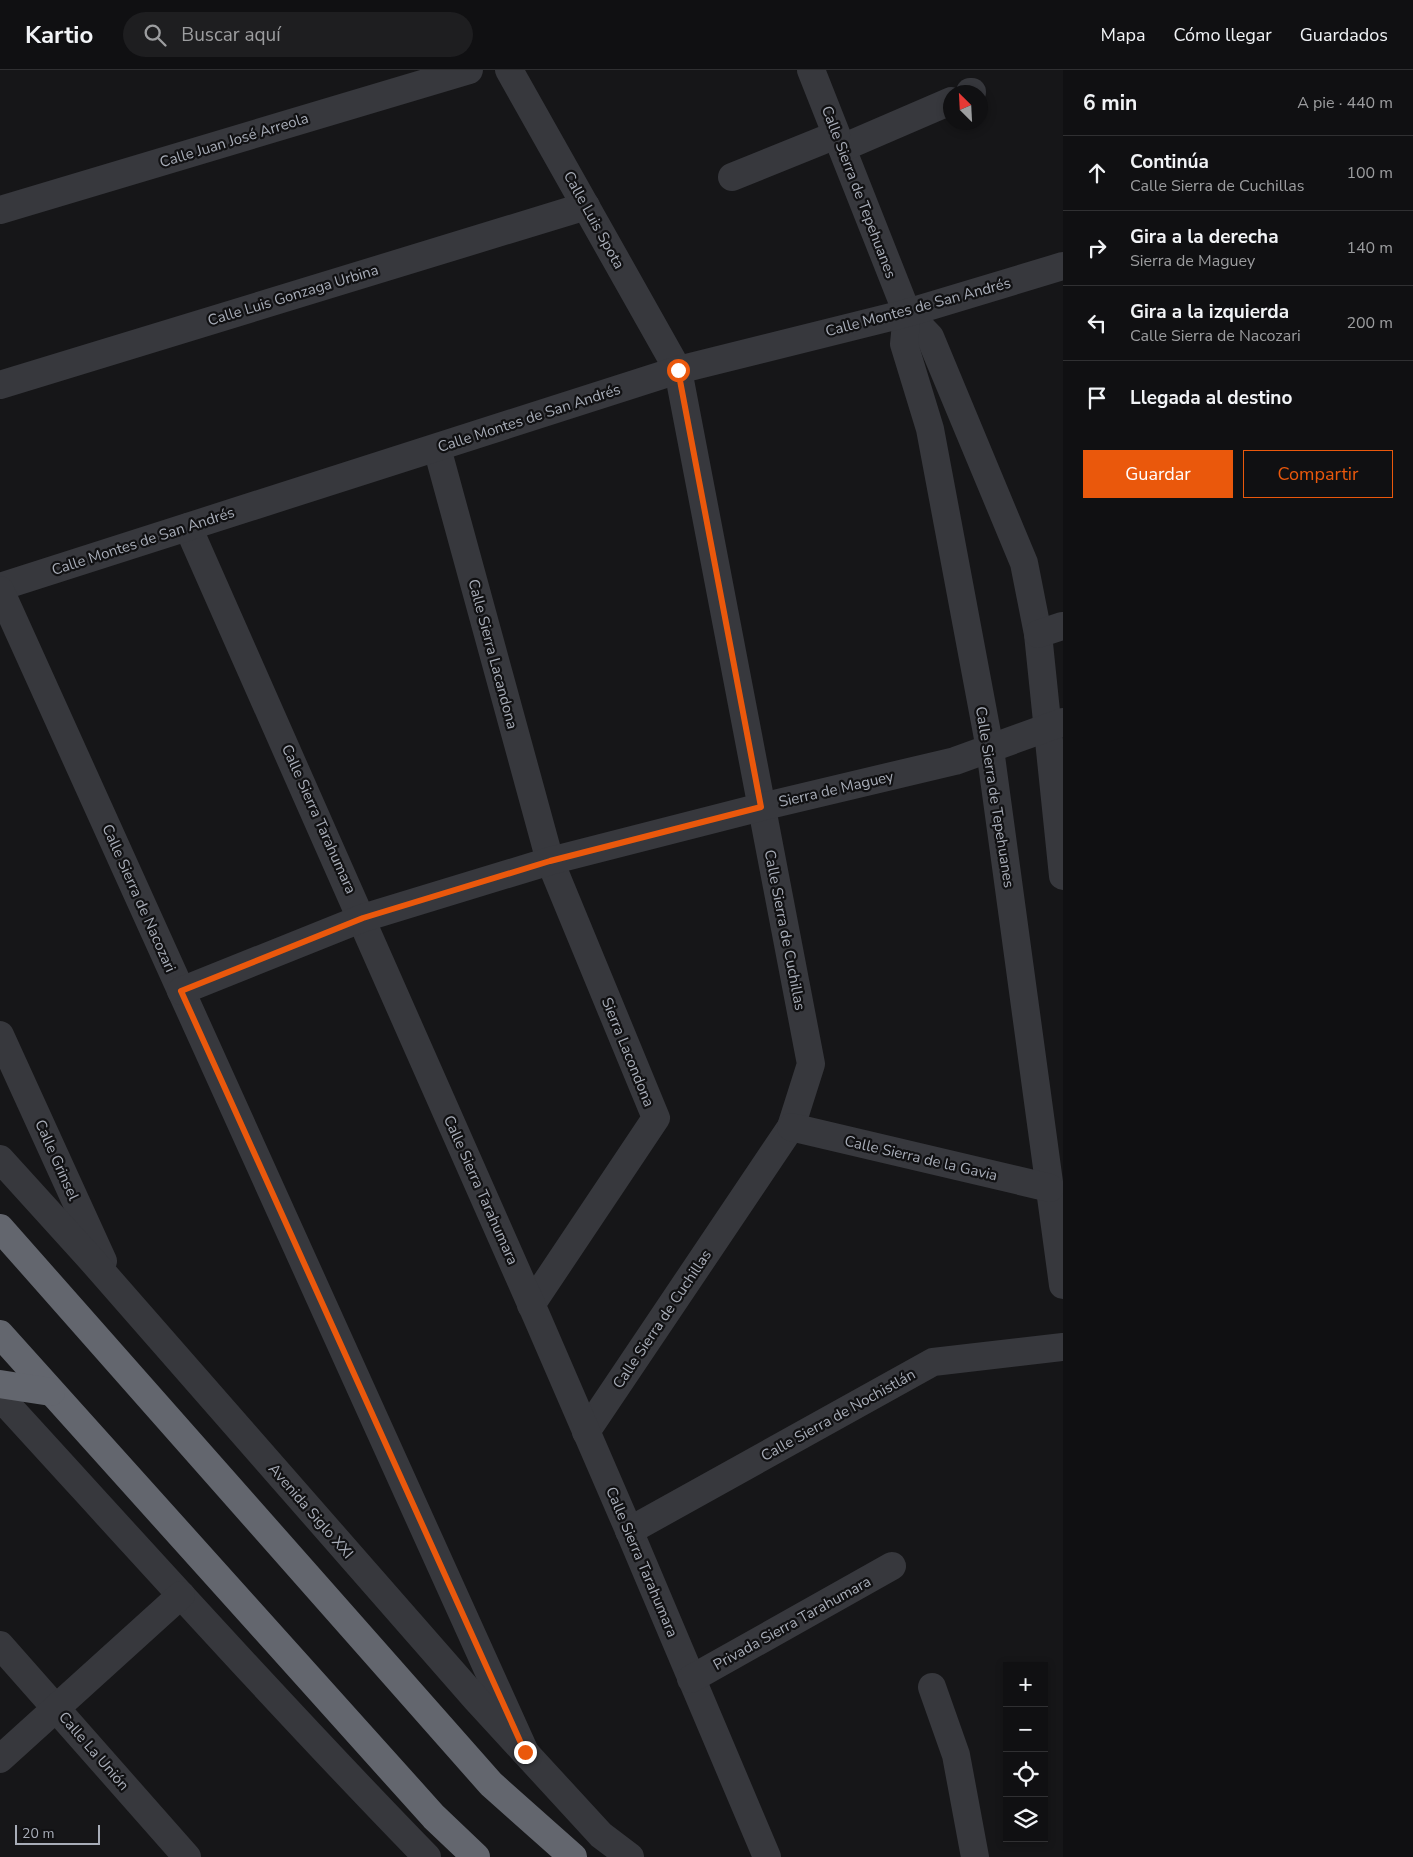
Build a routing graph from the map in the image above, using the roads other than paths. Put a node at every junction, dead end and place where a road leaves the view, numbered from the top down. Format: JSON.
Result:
{"nodes":[{"id":1,"x":469,"y":70,"type":"edge"},
{"id":2,"x":509,"y":70,"type":"edge"},
{"id":3,"x":811,"y":70,"type":"edge"},
{"id":4,"x":943,"y":103,"type":"edge"},
{"id":5,"x":839,"y":142,"type":"junction"},
{"id":6,"x":732,"y":177,"type":"dead end"},
{"id":7,"x":586,"y":206,"type":"junction"},
{"id":8,"x":0,"y":210,"type":"edge"},
{"id":9,"x":1063,"y":266,"type":"edge"},
{"id":10,"x":907,"y":313,"type":"junction"},
{"id":11,"x":678,"y":370,"type":"junction"},
{"id":12,"x":0,"y":385,"type":"edge"},
{"id":13,"x":437,"y":448,"type":"junction"},
{"id":14,"x":188,"y":527,"type":"junction"},
{"id":15,"x":0,"y":588,"type":"edge"},
{"id":16,"x":1057,"y":629,"type":"edge"},
{"id":17,"x":1056,"y":725,"type":"edge"},
{"id":18,"x":990,"y":749,"type":"junction"},
{"id":19,"x":761,"y":807,"type":"junction"},
{"id":20,"x":550,"y":861,"type":"junction"},
{"id":21,"x":1063,"y":876,"type":"edge"},
{"id":22,"x":363,"y":918,"type":"junction"},
{"id":23,"x":181,"y":991,"type":"junction"},
{"id":24,"x":0,"y":1035,"type":"edge"},
{"id":25,"x":791,"y":1127,"type":"junction"},
{"id":26,"x":0,"y":1159,"type":"edge"},
{"id":27,"x":1050,"y":1188,"type":"junction"},
{"id":28,"x":0,"y":1228,"type":"edge"},
{"id":29,"x":1062,"y":1274,"type":"edge"},
{"id":30,"x":114,"y":1286,"type":"junction"},
{"id":31,"x":532,"y":1305,"type":"junction"},
{"id":32,"x":0,"y":1334,"type":"edge"},
{"id":33,"x":1063,"y":1347,"type":"edge"},
{"id":34,"x":0,"y":1384,"type":"edge"},
{"id":35,"x":51,"y":1392,"type":"junction"},
{"id":36,"x":0,"y":1396,"type":"edge"},
{"id":37,"x":586,"y":1432,"type":"junction"},
{"id":38,"x":629,"y":1531,"type":"junction"},
{"id":39,"x":892,"y":1566,"type":"dead end"},
{"id":40,"x":181,"y":1595,"type":"junction"},
{"id":41,"x":0,"y":1645,"type":"edge"},
{"id":42,"x":691,"y":1679,"type":"junction"},
{"id":43,"x":932,"y":1687,"type":"dead end"},
{"id":44,"x":57,"y":1708,"type":"junction"},
{"id":45,"x":525,"y":1752,"type":"junction"},
{"id":46,"x":0,"y":1759,"type":"edge"},
{"id":47,"x":187,"y":1857,"type":"edge"},
{"id":48,"x":427,"y":1857,"type":"edge"},
{"id":49,"x":476,"y":1857,"type":"edge"},
{"id":50,"x":573,"y":1857,"type":"edge"},
{"id":51,"x":630,"y":1857,"type":"edge"},
{"id":52,"x":766,"y":1857,"type":"edge"},
{"id":53,"x":975,"y":1857,"type":"edge"}],
"edges":[{"from":1,"to":8,"type":"street","name":"Calle Juan José Arreola"},
{"from":2,"to":7,"type":"street","name":"Calle Luis Spota"},
{"from":3,"to":5,"type":"street","name":"Calle Sierra de Tepehuanes"},
{"from":4,"to":5,"type":"street"},
{"from":5,"to":6,"type":"street"},
{"from":5,"to":10,"type":"street","name":"Calle Sierra de Tepehuanes"},
{"from":7,"to":11,"type":"street","name":"Calle Luis Spota"},
{"from":7,"to":12,"type":"street","name":"Calle Luis Gonzaga Urbina"},
{"from":9,"to":10,"type":"street","name":"Calle Montes de San Andrés"},
{"from":10,"to":11,"type":"street","name":"Calle Montes de San Andrés"},
{"from":10,"to":16,"type":"street","name":"Calle Sierra de Tepehuanes"},
{"from":10,"to":18,"type":"street","name":"Calle Sierra de Tepehuanes"},
{"from":11,"to":13,"type":"street","name":"Calle Montes de San Andrés"},
{"from":11,"to":19,"type":"street","name":"Calle Sierra de Cuchillas"},
{"from":13,"to":14,"type":"street","name":"Calle Montes de San Andrés"},
{"from":13,"to":20,"type":"street","name":"Calle Sierra Lacandona"},
{"from":14,"to":15,"type":"street","name":"Calle Montes de San Andrés"},
{"from":14,"to":22,"type":"street","name":"Calle Sierra Tarahumara"},
{"from":15,"to":23,"type":"street","name":"Calle Sierra de Nacozari"},
{"from":16,"to":17,"type":"street","name":"Calle Sierra de Tepehuanes"},
{"from":17,"to":18,"type":"street","name":"Sierra de Maguey"},
{"from":17,"to":21,"type":"street","name":"Calle Sierra de Tepehuanes"},
{"from":18,"to":19,"type":"street","name":"Sierra de Maguey"},
{"from":18,"to":27,"type":"street","name":"Calle Sierra de Tepehuanes"},
{"from":19,"to":20,"type":"street","name":"Sierra de Maguey"},
{"from":19,"to":25,"type":"street","name":"Calle Sierra de Cuchillas"},
{"from":20,"to":22,"type":"street","name":"Sierra de Maguey"},
{"from":20,"to":31,"type":"street","name":"Sierra Lacondona"},
{"from":22,"to":23,"type":"street","name":"Sierra de Maguey"},
{"from":22,"to":31,"type":"street","name":"Calle Sierra Tarahumara"},
{"from":23,"to":45,"type":"street","name":"Calle Sierra de Nacozari"},
{"from":24,"to":30,"type":"street","name":"Calle Grinsel"},
{"from":25,"to":27,"type":"street","name":"Calle Sierra de la Gavia"},
{"from":25,"to":37,"type":"street","name":"Calle Sierra de Cuchillas"},
{"from":26,"to":30,"type":"street","name":"Avenida Siglo XXI"},
{"from":27,"to":29,"type":"street","name":"Calle Sierra de Tepehuanes"},
{"from":28,"to":50,"type":"highway"},
{"from":30,"to":45,"type":"street","name":"Avenida Siglo XXI"},
{"from":31,"to":37,"type":"street","name":"Calle Sierra Tarahumara"},
{"from":32,"to":35,"type":"highway"},
{"from":33,"to":38,"type":"street","name":"Calle Sierra de Nochistlán"},
{"from":34,"to":35,"type":"highway"},
{"from":35,"to":49,"type":"highway"},
{"from":36,"to":40,"type":"street"},
{"from":37,"to":38,"type":"street","name":"Calle Sierra Tarahumara"},
{"from":38,"to":42,"type":"street","name":"Calle Sierra Tarahumara"},
{"from":39,"to":42,"type":"street","name":"Privada Sierra Tarahumara"},
{"from":40,"to":44,"type":"street"},
{"from":40,"to":48,"type":"street"},
{"from":41,"to":44,"type":"street","name":"Calle La Unión"},
{"from":42,"to":52,"type":"street","name":"Calle Sierra Tarahumara"},
{"from":43,"to":53,"type":"street"},
{"from":44,"to":46,"type":"street"},
{"from":44,"to":47,"type":"street","name":"Calle La Unión"},
{"from":45,"to":51,"type":"street","name":"Avenida Siglo XXI"}]}
